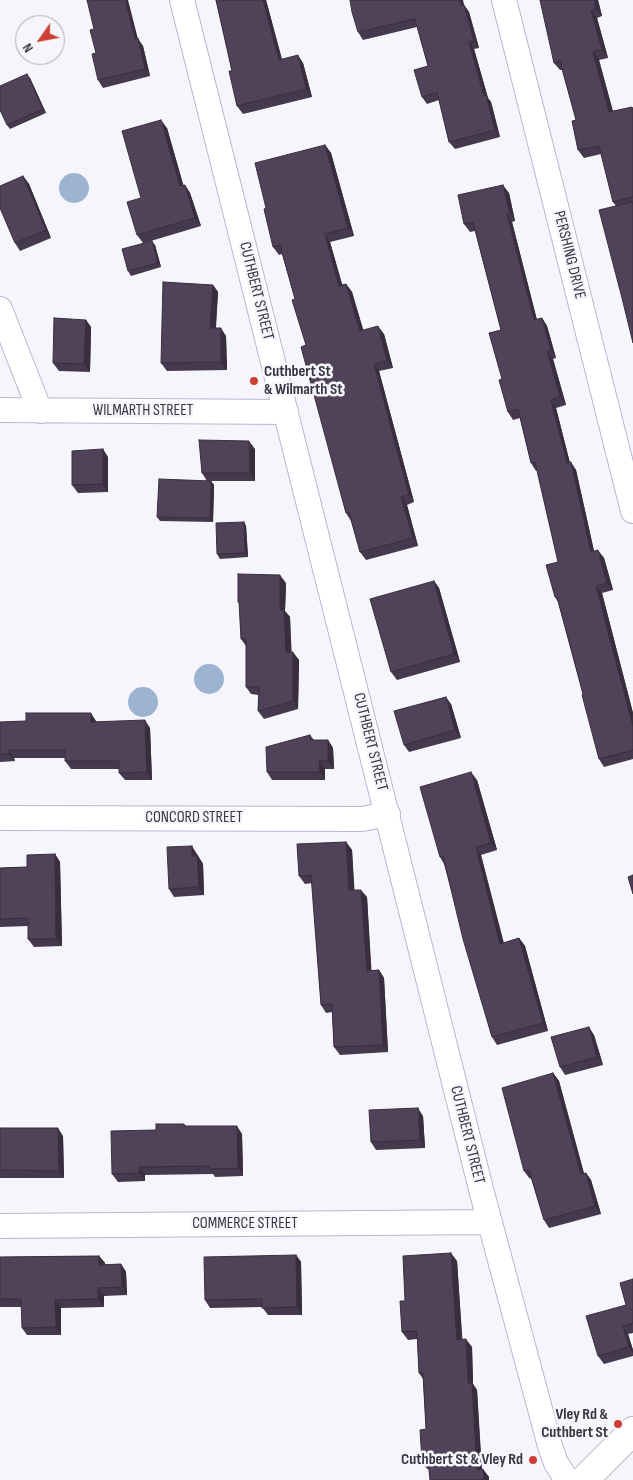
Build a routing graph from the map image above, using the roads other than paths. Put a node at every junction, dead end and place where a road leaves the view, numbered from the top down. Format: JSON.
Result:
{"nodes":[{"id":1,"x":182,"y":0,"type":"edge"},
{"id":2,"x":504,"y":0,"type":"edge"},
{"id":3,"x":0,"y":309,"type":"edge"},
{"id":4,"x":0,"y":410,"type":"edge"},
{"id":5,"x":40,"y":411,"type":"junction"},
{"id":6,"x":286,"y":412,"type":"junction"},
{"id":7,"x":633,"y":511,"type":"edge"},
{"id":8,"x":388,"y":814,"type":"junction"},
{"id":9,"x":0,"y":818,"type":"edge"},
{"id":10,"x":489,"y":1222,"type":"junction"},
{"id":11,"x":0,"y":1226,"type":"edge"},
{"id":12,"x":633,"y":1431,"type":"edge"},
{"id":13,"x":567,"y":1480,"type":"edge"},
{"id":14,"x":584,"y":1480,"type":"edge"}],
"edges":[{"from":1,"to":6,"type":"street","name":"CUTHBERT STREET"},
{"from":2,"to":7,"type":"street","name":"PERSHING DRIVE"},
{"from":3,"to":5,"type":"street"},
{"from":4,"to":5,"type":"street","name":"WILMARTH STREET"},
{"from":5,"to":6,"type":"street","name":"WILMARTH STREET"},
{"from":6,"to":8,"type":"street","name":"CUTHBERT STREET"},
{"from":8,"to":9,"type":"street","name":"CONCORD STREET"},
{"from":8,"to":10,"type":"street","name":"CUTHBERT STREET"},
{"from":10,"to":11,"type":"street","name":"COMMERCE STREET"},
{"from":10,"to":13,"type":"street","name":"CUTHBERT STREET"},
{"from":12,"to":14,"type":"street"}]}
